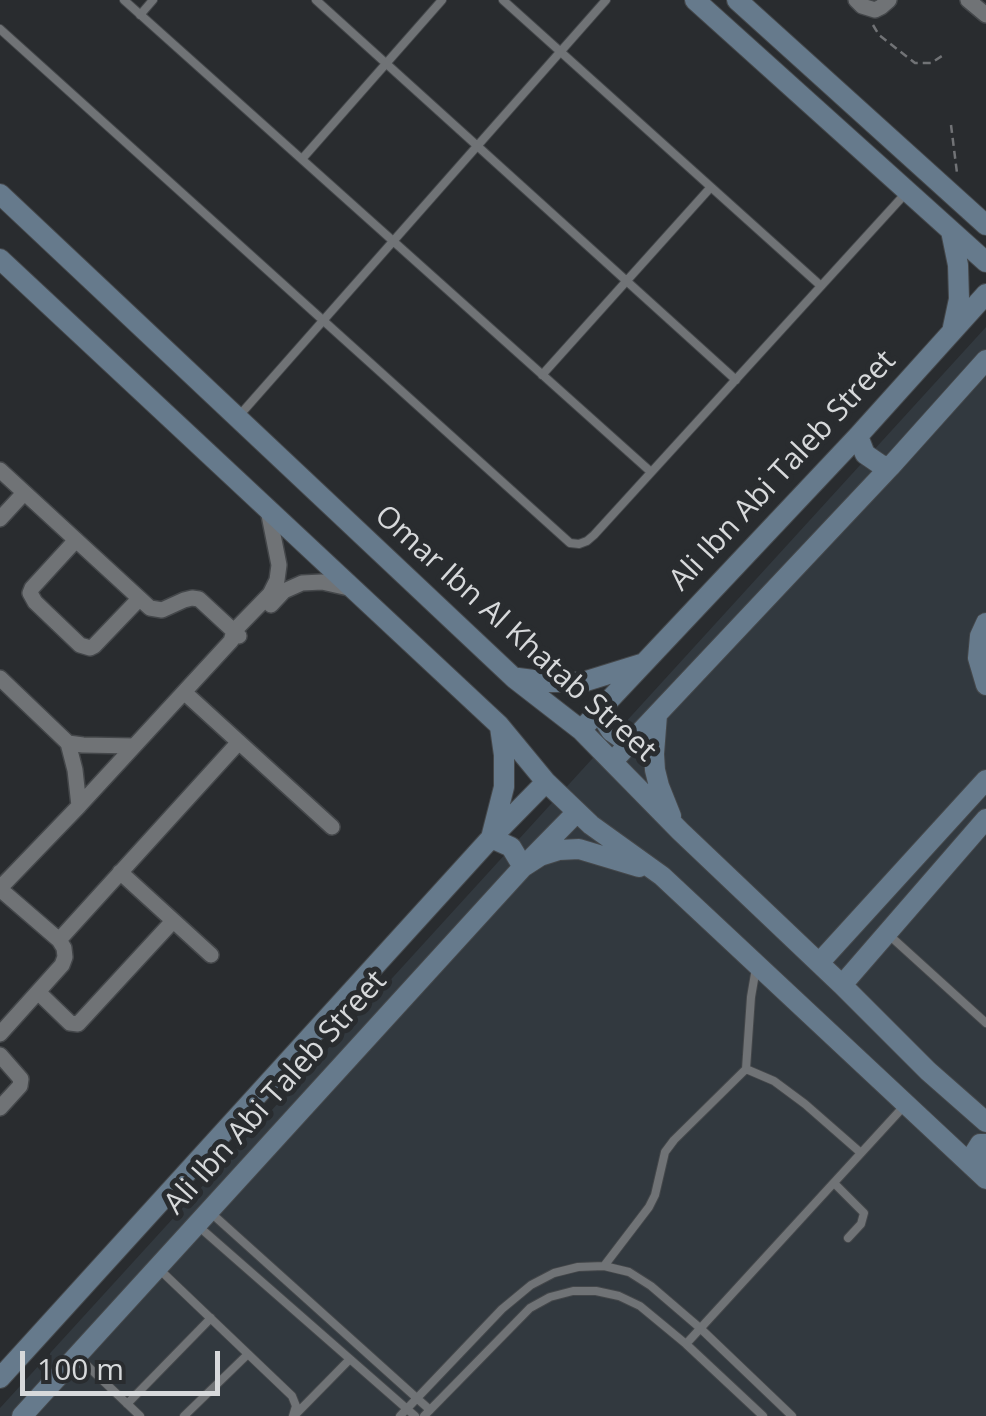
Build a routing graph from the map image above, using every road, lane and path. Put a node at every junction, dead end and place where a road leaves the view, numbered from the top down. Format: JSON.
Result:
{"nodes":[{"id":1,"x":124,"y":0,"type":"edge"},
{"id":2,"x":154,"y":0,"type":"edge"},
{"id":3,"x":316,"y":0,"type":"edge"},
{"id":4,"x":442,"y":0,"type":"edge"},
{"id":5,"x":503,"y":0,"type":"edge"},
{"id":6,"x":606,"y":0,"type":"edge"},
{"id":7,"x":695,"y":0,"type":"edge"},
{"id":8,"x":737,"y":0,"type":"edge"},
{"id":9,"x":888,"y":0,"type":"edge"},
{"id":10,"x":968,"y":0,"type":"edge"},
{"id":11,"x":862,"y":5,"type":"edge"},
{"id":12,"x":140,"y":15,"type":"junction"},
{"id":13,"x":986,"y":15,"type":"edge"},
{"id":14,"x":0,"y":29,"type":"edge"},
{"id":15,"x":560,"y":52,"type":"junction"},
{"id":16,"x":946,"y":54,"type":"dead end"},
{"id":17,"x":386,"y":63,"type":"junction"},
{"id":18,"x":951,"y":125,"type":"dead end"},
{"id":19,"x":477,"y":146,"type":"junction"},
{"id":20,"x":302,"y":160,"type":"junction"},
{"id":21,"x":711,"y":187,"type":"junction"},
{"id":22,"x":908,"y":192,"type":"junction"},
{"id":23,"x":2,"y":197,"type":"edge"},
{"id":24,"x":972,"y":208,"type":"edge"},
{"id":25,"x":986,"y":224,"type":"edge"},
{"id":26,"x":951,"y":231,"type":"junction"},
{"id":27,"x":393,"y":241,"type":"junction"},
{"id":28,"x":0,"y":259,"type":"edge"},
{"id":29,"x":986,"y":262,"type":"edge"},
{"id":30,"x":627,"y":281,"type":"junction"},
{"id":31,"x":822,"y":286,"type":"junction"},
{"id":32,"x":986,"y":294,"type":"edge"},
{"id":33,"x":324,"y":320,"type":"junction"},
{"id":34,"x":952,"y":332,"type":"junction"},
{"id":35,"x":986,"y":360,"type":"edge"},
{"id":36,"x":542,"y":375,"type":"junction"},
{"id":37,"x":736,"y":380,"type":"junction"},
{"id":38,"x":236,"y":418,"type":"junction"},
{"id":39,"x":858,"y":436,"type":"junction"},
{"id":40,"x":890,"y":467,"type":"junction"},
{"id":41,"x":0,"y":470,"type":"edge"},
{"id":42,"x":651,"y":472,"type":"junction"},
{"id":43,"x":24,"y":492,"type":"junction"},
{"id":44,"x":268,"y":510,"type":"junction"},
{"id":45,"x":0,"y":519,"type":"edge"},
{"id":46,"x":76,"y":540,"type":"junction"},
{"id":47,"x":353,"y":589,"type":"junction"},
{"id":48,"x":139,"y":599,"type":"junction"},
{"id":49,"x":268,"y":602,"type":"junction"},
{"id":50,"x":986,"y":623,"type":"edge"},
{"id":51,"x":235,"y":636,"type":"junction"},
{"id":52,"x":647,"y":661,"type":"junction"},
{"id":53,"x":0,"y":678,"type":"edge"},
{"id":54,"x":514,"y":678,"type":"junction"},
{"id":55,"x":986,"y":685,"type":"edge"},
{"id":56,"x":184,"y":692,"type":"junction"},
{"id":57,"x":604,"y":707,"type":"junction"},
{"id":58,"x":658,"y":715,"type":"junction"},
{"id":59,"x":500,"y":725,"type":"junction"},
{"id":60,"x":581,"y":730,"type":"junction"},
{"id":61,"x":634,"y":739,"type":"junction"},
{"id":62,"x":239,"y":742,"type":"junction"},
{"id":63,"x":68,"y":743,"type":"junction"},
{"id":64,"x":134,"y":746,"type":"junction"},
{"id":65,"x":613,"y":761,"type":"junction"},
{"id":66,"x":986,"y":780,"type":"edge"},
{"id":67,"x":546,"y":782,"type":"junction"},
{"id":68,"x":79,"y":806,"type":"junction"},
{"id":69,"x":577,"y":812,"type":"junction"},
{"id":70,"x":986,"y":819,"type":"edge"},
{"id":71,"x":946,"y":825,"type":"junction"},
{"id":72,"x":332,"y":827,"type":"dead end"},
{"id":73,"x":680,"y":831,"type":"junction"},
{"id":74,"x":492,"y":838,"type":"junction"},
{"id":75,"x":965,"y":844,"type":"junction"},
{"id":76,"x":523,"y":867,"type":"junction"},
{"id":77,"x":120,"y":872,"type":"junction"},
{"id":78,"x":662,"y":876,"type":"junction"},
{"id":79,"x":0,"y":888,"type":"edge"},
{"id":80,"x":173,"y":920,"type":"junction"},
{"id":81,"x":887,"y":933,"type":"junction"},
{"id":82,"x":58,"y":940,"type":"junction"},
{"id":83,"x":212,"y":955,"type":"dead end"},
{"id":84,"x":757,"y":962,"type":"junction"},
{"id":85,"x":819,"y":963,"type":"junction"},
{"id":86,"x":842,"y":984,"type":"junction"},
{"id":87,"x":38,"y":992,"type":"junction"},
{"id":88,"x":986,"y":1023,"type":"edge"},
{"id":89,"x":0,"y":1034,"type":"edge"},
{"id":90,"x":0,"y":1055,"type":"edge"},
{"id":91,"x":746,"y":1069,"type":"junction"},
{"id":92,"x":928,"y":1071,"type":"junction"},
{"id":93,"x":907,"y":1103,"type":"junction"},
{"id":94,"x":0,"y":1108,"type":"edge"},
{"id":95,"x":986,"y":1122,"type":"edge"},
{"id":96,"x":986,"y":1144,"type":"edge"},
{"id":97,"x":861,"y":1153,"type":"junction"},
{"id":98,"x":986,"y":1170,"type":"edge"},
{"id":99,"x":986,"y":1179,"type":"edge"},
{"id":100,"x":834,"y":1183,"type":"junction"},
{"id":101,"x":203,"y":1218,"type":"junction"},
{"id":102,"x":848,"y":1238,"type":"dead end"},
{"id":103,"x":604,"y":1266,"type":"junction"},
{"id":104,"x":158,"y":1268,"type":"junction"},
{"id":105,"x":211,"y":1318,"type":"junction"},
{"id":106,"x":700,"y":1328,"type":"junction"},
{"id":107,"x":686,"y":1344,"type":"junction"},
{"id":108,"x":248,"y":1354,"type":"junction"},
{"id":109,"x":77,"y":1356,"type":"junction"},
{"id":110,"x":479,"y":1358,"type":"junction"},
{"id":111,"x":350,"y":1359,"type":"junction"},
{"id":112,"x":452,"y":1360,"type":"junction"},
{"id":113,"x":0,"y":1378,"type":"edge"},
{"id":114,"x":416,"y":1397,"type":"junction"},
{"id":115,"x":127,"y":1404,"type":"junction"},
{"id":116,"x":406,"y":1408,"type":"junction"},
{"id":117,"x":427,"y":1413,"type":"edge"},
{"id":118,"x":22,"y":1416,"type":"edge"},
{"id":119,"x":140,"y":1416,"type":"edge"},
{"id":120,"x":184,"y":1416,"type":"edge"},
{"id":121,"x":294,"y":1416,"type":"edge"},
{"id":122,"x":400,"y":1416,"type":"edge"},
{"id":123,"x":416,"y":1416,"type":"edge"},
{"id":124,"x":764,"y":1416,"type":"edge"},
{"id":125,"x":792,"y":1416,"type":"edge"}],
"edges":[{"from":1,"to":12,"type":"lane"},
{"from":2,"to":12,"type":"lane"},
{"from":3,"to":17,"type":"lane"},
{"from":4,"to":17,"type":"lane"},
{"from":5,"to":15,"type":"lane"},
{"from":6,"to":15,"type":"lane"},
{"from":7,"to":22,"type":"street"},
{"from":8,"to":24,"type":"street"},
{"from":9,"to":11,"type":"street"},
{"from":10,"to":13,"type":"street"},
{"from":11,"to":16,"type":"path"},
{"from":12,"to":20,"type":"lane"},
{"from":14,"to":33,"type":"lane"},
{"from":15,"to":19,"type":"lane"},
{"from":15,"to":21,"type":"lane"},
{"from":17,"to":19,"type":"lane"},
{"from":17,"to":20,"type":"lane"},
{"from":18,"to":24,"type":"path"},
{"from":19,"to":27,"type":"lane"},
{"from":19,"to":30,"type":"lane"},
{"from":20,"to":27,"type":"lane"},
{"from":21,"to":30,"type":"lane"},
{"from":21,"to":31,"type":"lane"},
{"from":22,"to":26,"type":"street"},
{"from":22,"to":31,"type":"lane"},
{"from":23,"to":38,"type":"street","name":"Omar Ibn Al Khatab Street"},
{"from":24,"to":25,"type":"street"},
{"from":26,"to":29,"type":"street"},
{"from":26,"to":34,"type":"street"},
{"from":27,"to":33,"type":"lane"},
{"from":27,"to":36,"type":"lane"},
{"from":28,"to":44,"type":"street"},
{"from":30,"to":36,"type":"lane"},
{"from":30,"to":37,"type":"lane"},
{"from":31,"to":37,"type":"lane"},
{"from":32,"to":34,"type":"street","name":"Ali Ibn Abi Taleb Street"},
{"from":33,"to":38,"type":"lane"},
{"from":33,"to":42,"type":"lane"},
{"from":34,"to":39,"type":"street","name":"Ali Ibn Abi Taleb Street"},
{"from":35,"to":40,"type":"street"},
{"from":36,"to":42,"type":"lane"},
{"from":37,"to":42,"type":"lane"},
{"from":38,"to":54,"type":"street","name":"Omar Ibn Al Khatab Street"},
{"from":39,"to":40,"type":"street"},
{"from":39,"to":52,"type":"street","name":"Ali Ibn Abi Taleb Street"},
{"from":40,"to":58,"type":"street"},
{"from":41,"to":43,"type":"street"},
{"from":43,"to":45,"type":"street"},
{"from":43,"to":46,"type":"street"},
{"from":44,"to":47,"type":"street"},
{"from":44,"to":49,"type":"street"},
{"from":46,"to":48,"type":"street"},
{"from":46,"to":48,"type":"street"},
{"from":47,"to":49,"type":"street"},
{"from":47,"to":59,"type":"street"},
{"from":48,"to":51,"type":"street"},
{"from":49,"to":51,"type":"street"},
{"from":50,"to":55,"type":"street"},
{"from":51,"to":56,"type":"street"},
{"from":52,"to":54,"type":"street"},
{"from":52,"to":57,"type":"street","name":"Ali Ibn Abi Taleb Street"},
{"from":53,"to":63,"type":"street"},
{"from":54,"to":60,"type":"street","name":"Omar Ibn Al Khatab Street"},
{"from":56,"to":62,"type":"street"},
{"from":56,"to":64,"type":"street"},
{"from":57,"to":60,"type":"street","name":"Ali Ibn Abi Taleb Street"},
{"from":57,"to":61,"type":"street"},
{"from":58,"to":61,"type":"street"},
{"from":58,"to":73,"type":"street"},
{"from":59,"to":67,"type":"street"},
{"from":59,"to":74,"type":"street"},
{"from":60,"to":65,"type":"street","name":"Omar Ibn Al Khatab Street"},
{"from":61,"to":65,"type":"street"},
{"from":62,"to":72,"type":"street"},
{"from":62,"to":77,"type":"street"},
{"from":63,"to":64,"type":"street"},
{"from":63,"to":68,"type":"street"},
{"from":64,"to":68,"type":"street"},
{"from":65,"to":73,"type":"street","name":"Omar Ibn Al Khatab Street"},
{"from":66,"to":71,"type":"street"},
{"from":67,"to":69,"type":"street"},
{"from":67,"to":74,"type":"street","name":"Ali Ibn Abi Taleb Street"},
{"from":68,"to":79,"type":"street"},
{"from":69,"to":76,"type":"street","name":"Ali Ibn Abi Taleb Street"},
{"from":69,"to":78,"type":"street"},
{"from":70,"to":75,"type":"street"},
{"from":71,"to":75,"type":"street"},
{"from":71,"to":85,"type":"street"},
{"from":73,"to":85,"type":"street","name":"Omar Ibn Al Khatab Street"},
{"from":74,"to":76,"type":"street"},
{"from":74,"to":113,"type":"street","name":"Ali Ibn Abi Taleb Street"},
{"from":75,"to":81,"type":"street"},
{"from":76,"to":78,"type":"street"},
{"from":76,"to":101,"type":"street","name":"Ali Ibn Abi Taleb Street"},
{"from":77,"to":80,"type":"street"},
{"from":77,"to":82,"type":"street"},
{"from":78,"to":84,"type":"street"},
{"from":79,"to":82,"type":"street"},
{"from":80,"to":83,"type":"street"},
{"from":80,"to":87,"type":"street"},
{"from":81,"to":86,"type":"street"},
{"from":81,"to":88,"type":"lane"},
{"from":82,"to":87,"type":"street"},
{"from":84,"to":91,"type":"lane"},
{"from":84,"to":93,"type":"street"},
{"from":85,"to":86,"type":"street","name":"Omar Ibn Al Khatab Street"},
{"from":86,"to":92,"type":"street","name":"Omar Ibn Al Khatab Street"},
{"from":87,"to":89,"type":"street"},
{"from":90,"to":94,"type":"street"},
{"from":91,"to":97,"type":"lane"},
{"from":91,"to":103,"type":"lane"},
{"from":92,"to":93,"type":"street"},
{"from":92,"to":95,"type":"street","name":"Omar Ibn Al Khatab Street"},
{"from":93,"to":97,"type":"lane"},
{"from":93,"to":99,"type":"street"},
{"from":96,"to":98,"type":"street"},
{"from":97,"to":100,"type":"lane"},
{"from":100,"to":102,"type":"lane"},
{"from":100,"to":106,"type":"lane"},
{"from":101,"to":104,"type":"street","name":"Ali Ibn Abi Taleb Street"},
{"from":101,"to":111,"type":"lane"},
{"from":101,"to":114,"type":"lane"},
{"from":103,"to":106,"type":"lane"},
{"from":103,"to":112,"type":"lane"},
{"from":104,"to":105,"type":"lane"},
{"from":104,"to":109,"type":"street","name":"Ali Ibn Abi Taleb Street"},
{"from":105,"to":108,"type":"lane"},
{"from":105,"to":115,"type":"lane"},
{"from":106,"to":107,"type":"lane"},
{"from":106,"to":125,"type":"lane"},
{"from":107,"to":110,"type":"lane"},
{"from":107,"to":124,"type":"lane"},
{"from":108,"to":120,"type":"lane"},
{"from":108,"to":121,"type":"lane"},
{"from":109,"to":115,"type":"lane"},
{"from":109,"to":118,"type":"street","name":"Ali Ibn Abi Taleb Street"},
{"from":110,"to":112,"type":"lane"},
{"from":110,"to":117,"type":"lane"},
{"from":111,"to":116,"type":"lane"},
{"from":111,"to":121,"type":"lane"},
{"from":112,"to":114,"type":"lane"},
{"from":114,"to":116,"type":"lane"},
{"from":114,"to":117,"type":"lane"},
{"from":115,"to":119,"type":"lane"},
{"from":116,"to":122,"type":"lane"},
{"from":116,"to":123,"type":"lane"}]}
